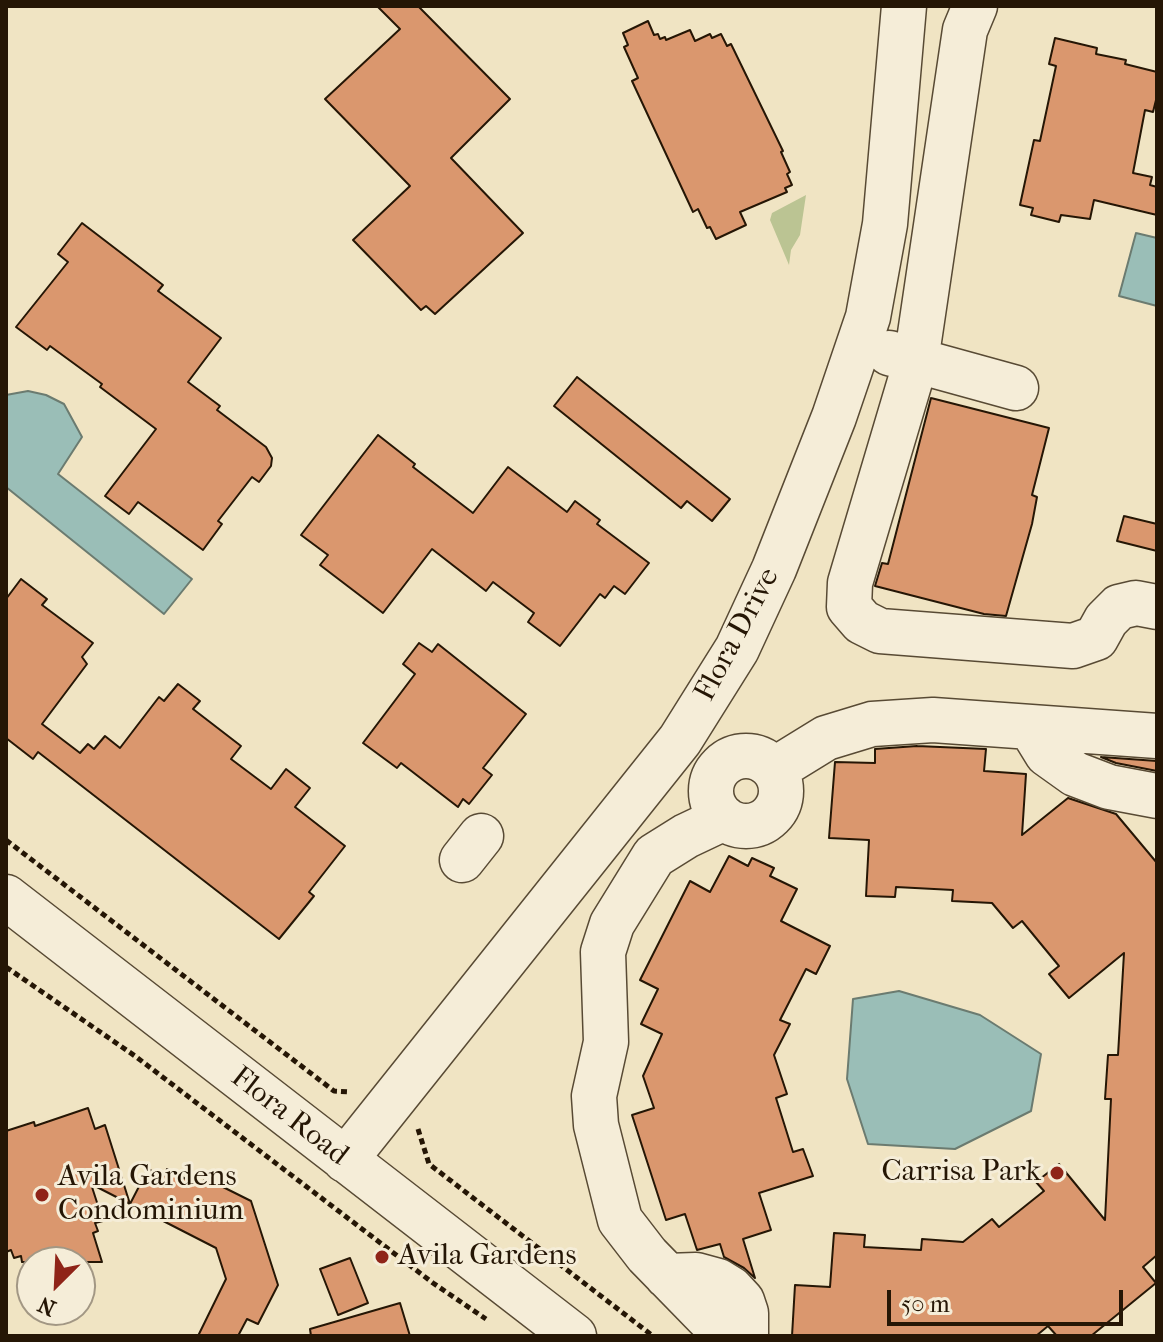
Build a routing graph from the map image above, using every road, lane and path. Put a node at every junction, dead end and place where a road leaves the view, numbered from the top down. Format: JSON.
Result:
{"nodes":[{"id":1,"x":904,"y":6,"type":"edge"},
{"id":2,"x":975,"y":6,"type":"edge"},
{"id":3,"x":872,"y":296,"type":"junction"},
{"id":4,"x":924,"y":310,"type":"junction"},
{"id":5,"x":859,"y":346,"type":"junction"},
{"id":6,"x":916,"y":361,"type":"junction"},
{"id":7,"x":1016,"y":388,"type":"dead end"},
{"id":8,"x":1157,"y":607,"type":"edge"},
{"id":9,"x":1031,"y":728,"type":"junction"},
{"id":10,"x":1157,"y":736,"type":"edge"},
{"id":11,"x":680,"y":740,"type":"junction"},
{"id":12,"x":719,"y":769,"type":"junction"},
{"id":13,"x":774,"y":770,"type":"junction"},
{"id":14,"x":1157,"y":796,"type":"edge"},
{"id":15,"x":724,"y":818,"type":"junction"},
{"id":16,"x":6,"y":840,"type":"edge"},
{"id":17,"x":6,"y":897,"type":"edge"},
{"id":18,"x":6,"y":967,"type":"edge"},
{"id":19,"x":387,"y":1108,"type":"junction"},
{"id":20,"x":345,"y":1160,"type":"junction"},
{"id":21,"x":667,"y":1276,"type":"junction"},
{"id":22,"x":498,"y":1327,"type":"dead end"},
{"id":23,"x":574,"y":1336,"type":"edge"},
{"id":24,"x":653,"y":1336,"type":"edge"},
{"id":25,"x":726,"y":1336,"type":"edge"},
{"id":26,"x":746,"y":1336,"type":"edge"}],
"edges":[{"from":1,"to":3,"type":"street","name":"Flora Drive"},
{"from":2,"to":4,"type":"street"},
{"from":3,"to":4,"type":"street"},
{"from":3,"to":5,"type":"street","name":"Flora Drive"},
{"from":4,"to":6,"type":"street"},
{"from":5,"to":6,"type":"street"},
{"from":5,"to":11,"type":"street","name":"Flora Drive"},
{"from":6,"to":7,"type":"street"},
{"from":6,"to":8,"type":"street"},
{"from":9,"to":10,"type":"street"},
{"from":9,"to":13,"type":"street"},
{"from":9,"to":14,"type":"street"},
{"from":11,"to":12,"type":"street"},
{"from":11,"to":19,"type":"street","name":"Flora Drive"},
{"from":12,"to":13,"type":"street"},
{"from":12,"to":15,"type":"street"},
{"from":13,"to":15,"type":"street"},
{"from":15,"to":21,"type":"street"},
{"from":16,"to":19,"type":"path"},
{"from":17,"to":20,"type":"street","name":"Flora Road"},
{"from":18,"to":22,"type":"path"},
{"from":19,"to":20,"type":"street","name":"Flora Drive"},
{"from":19,"to":24,"type":"path"},
{"from":20,"to":23,"type":"street","name":"Flora Road"},
{"from":21,"to":25,"type":"street"},
{"from":21,"to":26,"type":"street"}]}
